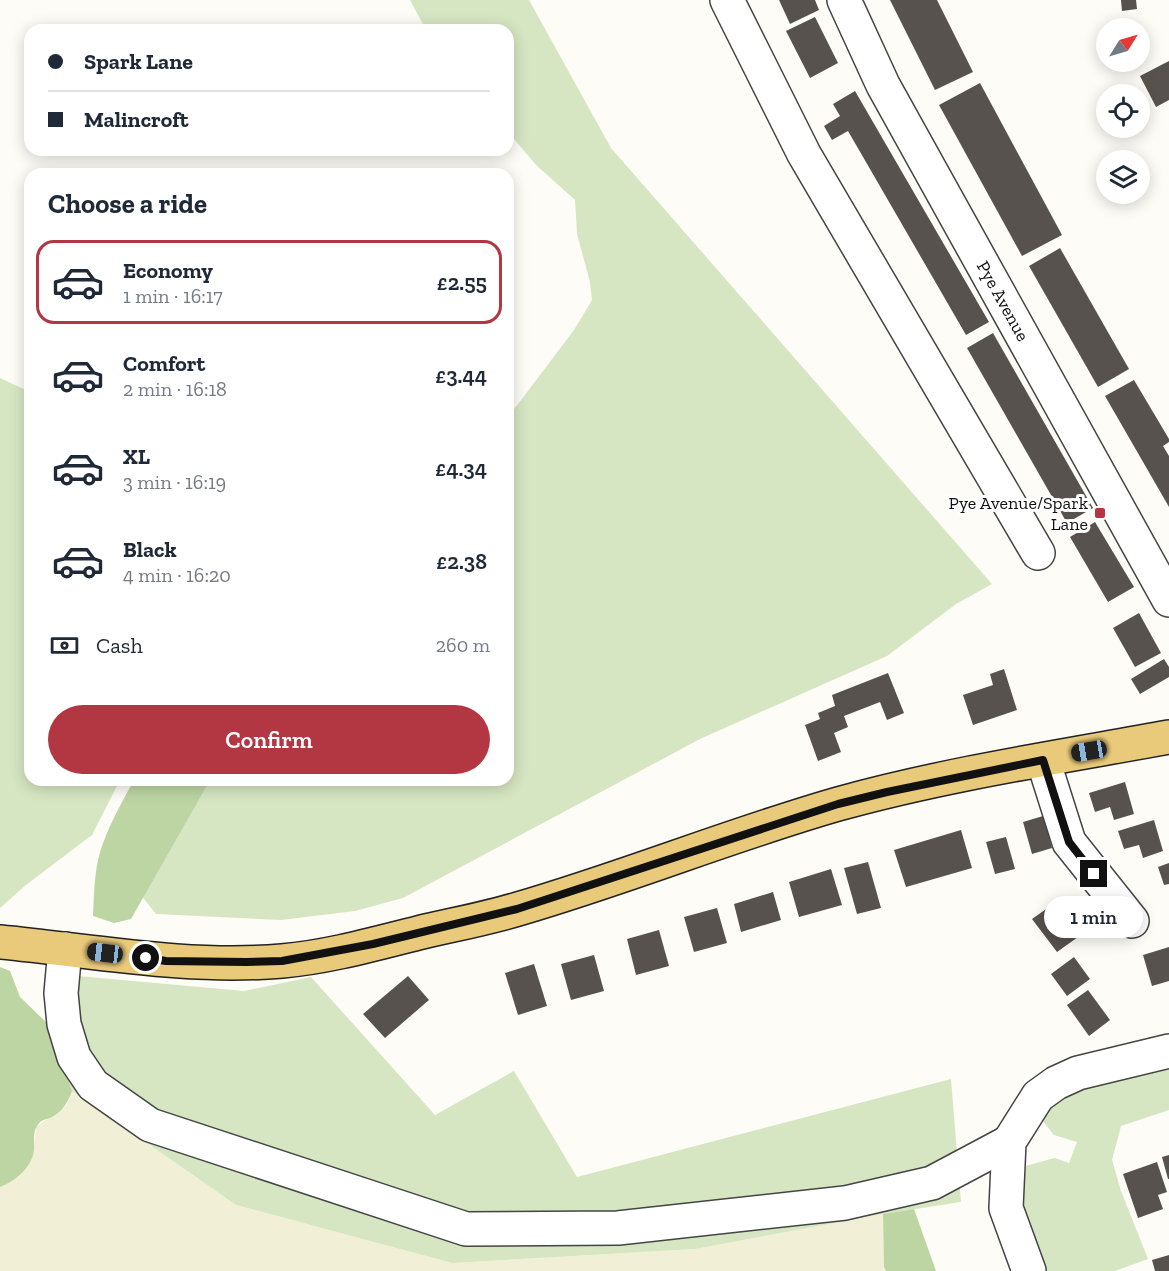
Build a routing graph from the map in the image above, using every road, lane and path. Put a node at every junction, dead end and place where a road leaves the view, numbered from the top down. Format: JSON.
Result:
{"nodes":[{"id":1,"x":727,"y":0,"type":"edge"},
{"id":2,"x":844,"y":0,"type":"edge"},
{"id":3,"x":1038,"y":554,"type":"dead end"},
{"id":4,"x":1169,"y":600,"type":"edge"},
{"id":5,"x":1169,"y":737,"type":"edge"},
{"id":6,"x":1043,"y":760,"type":"junction"},
{"id":7,"x":1132,"y":921,"type":"dead end"},
{"id":8,"x":0,"y":942,"type":"edge"},
{"id":9,"x":65,"y":949,"type":"junction"},
{"id":10,"x":1169,"y":1051,"type":"edge"},
{"id":11,"x":1009,"y":1142,"type":"junction"},
{"id":12,"x":1029,"y":1271,"type":"edge"}],
"edges":[{"from":1,"to":3,"type":"street"},
{"from":2,"to":4,"type":"street","name":"Pye Avenue"},
{"from":5,"to":6,"type":"main road"},
{"from":6,"to":7,"type":"street"},
{"from":6,"to":9,"type":"main road"},
{"from":8,"to":9,"type":"main road"},
{"from":9,"to":11,"type":"street"},
{"from":10,"to":11,"type":"street"},
{"from":11,"to":12,"type":"street"}]}
